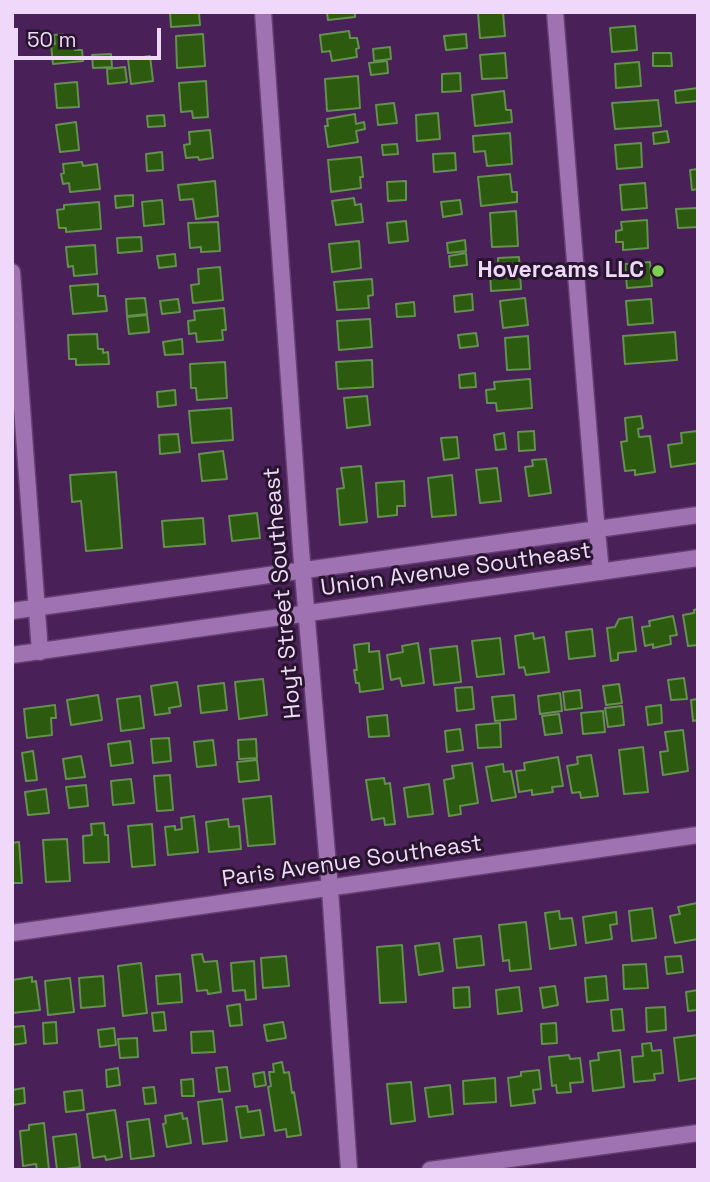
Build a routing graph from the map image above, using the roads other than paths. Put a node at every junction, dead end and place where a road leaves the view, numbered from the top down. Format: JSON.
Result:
{"nodes":[{"id":1,"x":262,"y":12,"type":"edge"},
{"id":2,"x":555,"y":12,"type":"edge"},
{"id":3,"x":12,"y":272,"type":"edge"},
{"id":4,"x":698,"y":515,"type":"edge"},
{"id":5,"x":597,"y":529,"type":"junction"},
{"id":6,"x":698,"y":558,"type":"edge"},
{"id":7,"x":303,"y":570,"type":"junction"},
{"id":8,"x":601,"y":572,"type":"junction"},
{"id":9,"x":37,"y":607,"type":"junction"},
{"id":10,"x":12,"y":611,"type":"edge"},
{"id":11,"x":307,"y":614,"type":"junction"},
{"id":12,"x":40,"y":652,"type":"junction"},
{"id":13,"x":12,"y":655,"type":"edge"},
{"id":14,"x":698,"y":835,"type":"edge"},
{"id":15,"x":330,"y":889,"type":"junction"},
{"id":16,"x":12,"y":933,"type":"edge"},
{"id":17,"x":698,"y":1133,"type":"edge"},
{"id":18,"x":349,"y":1170,"type":"edge"},
{"id":19,"x":430,"y":1170,"type":"edge"}],
"edges":[{"from":1,"to":7,"type":"street","name":"Hoyt Street Southeast"},
{"from":2,"to":5,"type":"street"},
{"from":3,"to":9,"type":"street"},
{"from":4,"to":5,"type":"street"},
{"from":5,"to":7,"type":"street"},
{"from":5,"to":8,"type":"street"},
{"from":6,"to":8,"type":"street","name":"Union Avenue Southeast"},
{"from":7,"to":9,"type":"street"},
{"from":7,"to":11,"type":"street","name":"Hoyt Street Southeast"},
{"from":8,"to":11,"type":"street","name":"Union Avenue Southeast"},
{"from":9,"to":10,"type":"street"},
{"from":9,"to":12,"type":"street"},
{"from":11,"to":12,"type":"street","name":"Union Avenue Southeast"},
{"from":11,"to":15,"type":"street","name":"Hoyt Street Southeast"},
{"from":12,"to":13,"type":"street","name":"Union Avenue Southeast"},
{"from":14,"to":15,"type":"street","name":"Paris Avenue Southeast"},
{"from":15,"to":16,"type":"street","name":"Paris Avenue Southeast"},
{"from":15,"to":18,"type":"street","name":"Hoyt Street Southeast"},
{"from":17,"to":19,"type":"street"}]}
